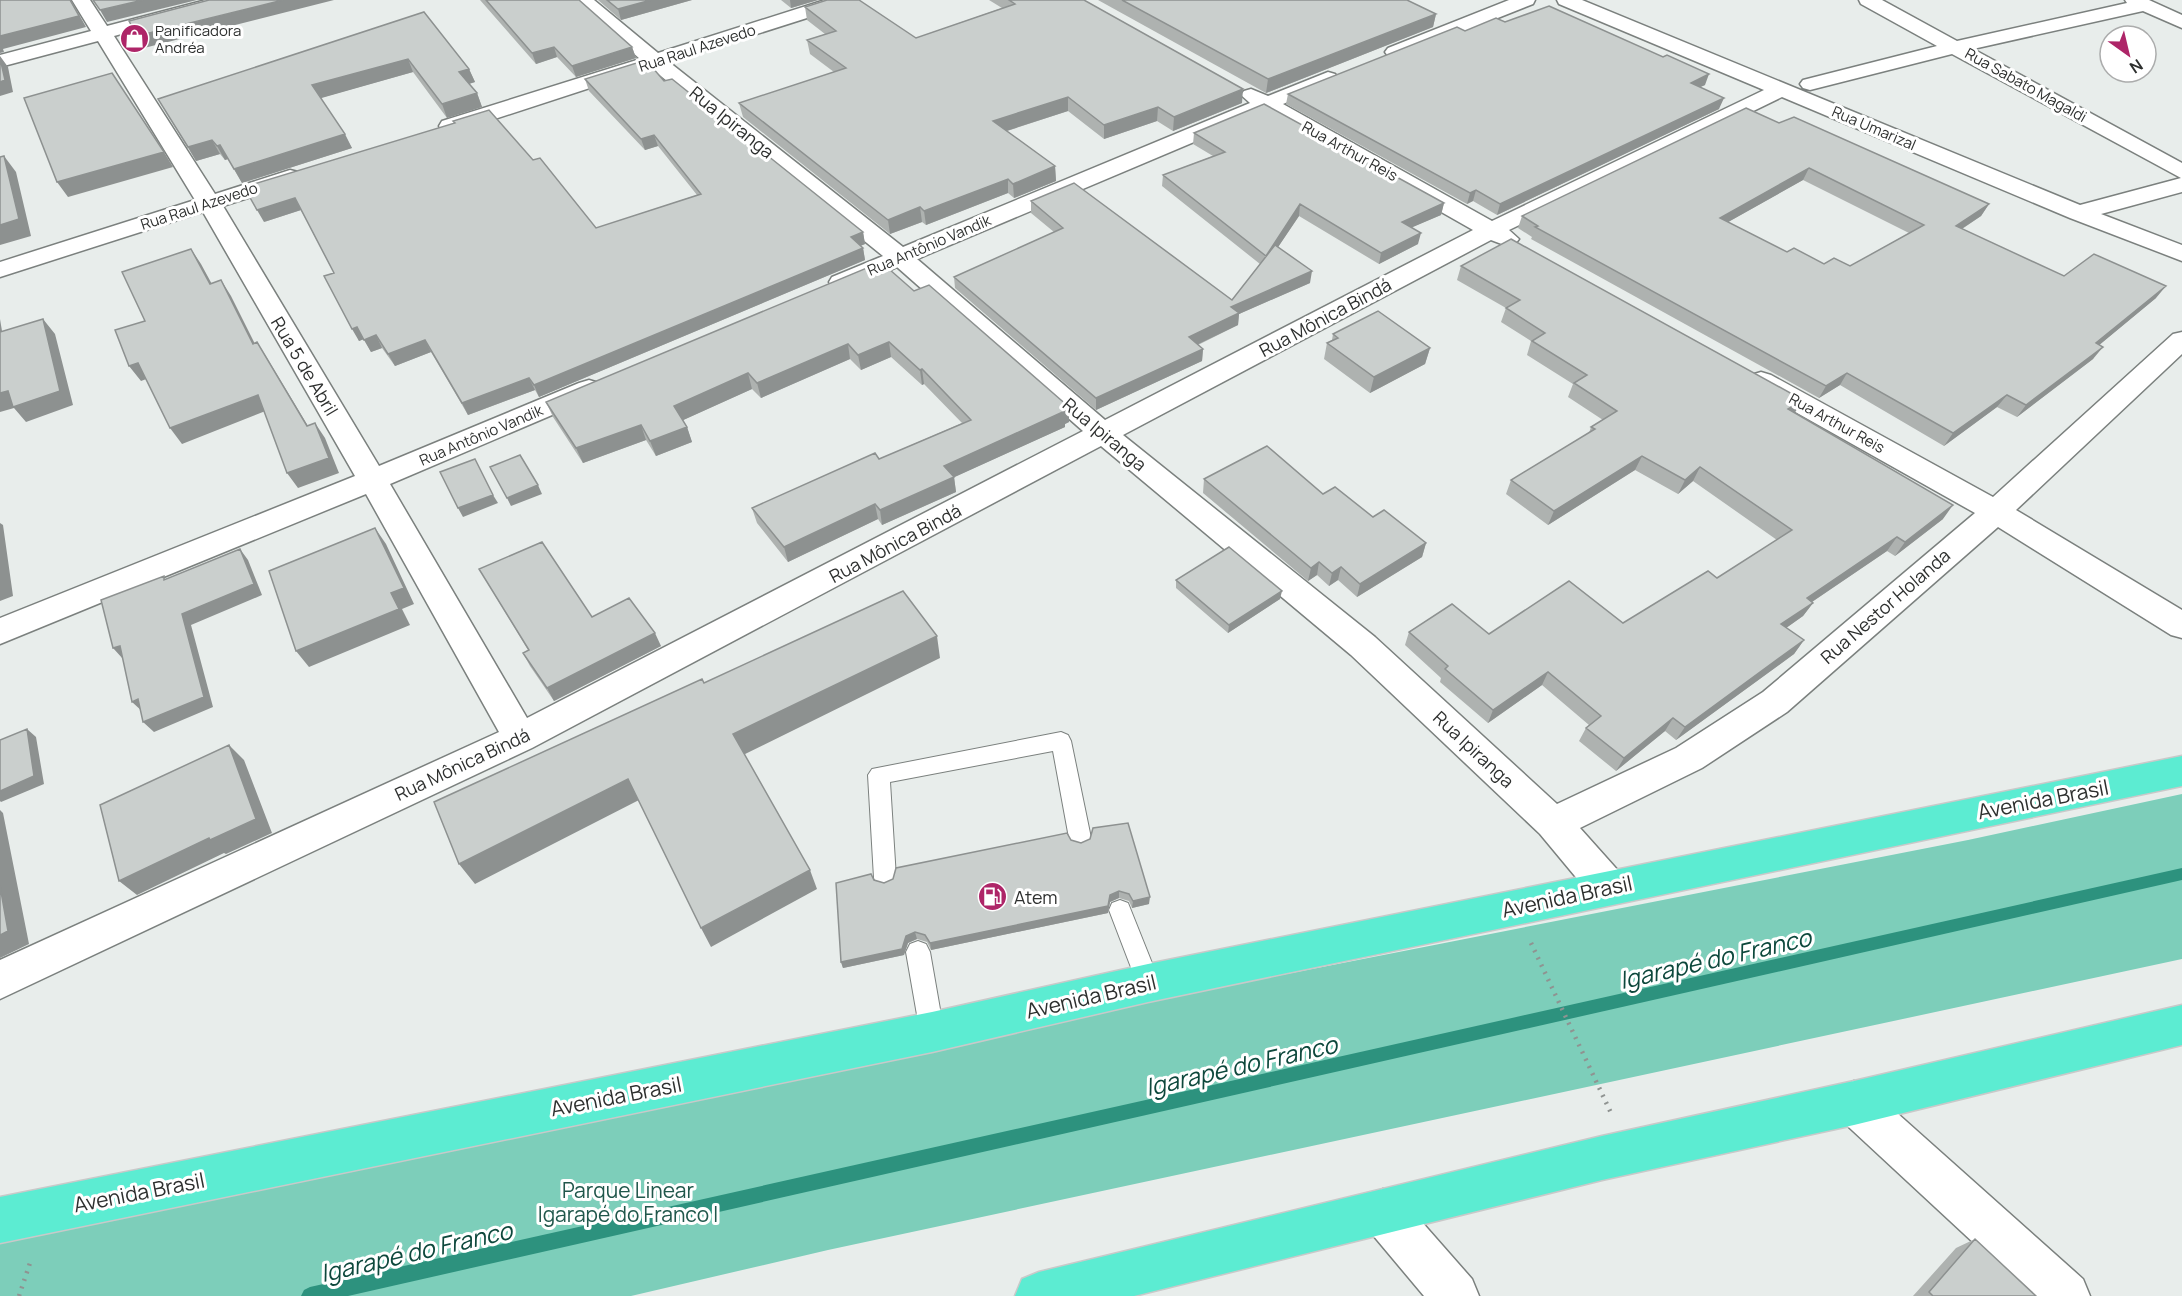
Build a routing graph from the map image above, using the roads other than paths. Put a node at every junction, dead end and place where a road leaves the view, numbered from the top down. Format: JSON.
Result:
{"nodes":[{"id":1,"x":81,"y":0,"type":"edge"},
{"id":2,"x":227,"y":0,"type":"edge"},
{"id":3,"x":584,"y":0,"type":"edge"},
{"id":4,"x":844,"y":0,"type":"edge"},
{"id":5,"x":1526,"y":0,"type":"edge"},
{"id":6,"x":1566,"y":0,"type":"edge"},
{"id":7,"x":1868,"y":0,"type":"edge"},
{"id":8,"x":2139,"y":3,"type":"edge"},
{"id":9,"x":2182,"y":22,"type":"edge"},
{"id":10,"x":104,"y":34,"type":"junction"},
{"id":11,"x":1957,"y":47,"type":"junction"},
{"id":12,"x":0,"y":61,"type":"edge"},
{"id":13,"x":656,"y":62,"type":"junction"},
{"id":14,"x":1234,"y":86,"type":"edge"},
{"id":15,"x":1796,"y":87,"type":"junction"},
{"id":16,"x":1265,"y":103,"type":"junction"},
{"id":17,"x":432,"y":132,"type":"edge"},
{"id":18,"x":309,"y":171,"type":"edge"},
{"id":19,"x":2182,"y":172,"type":"edge"},
{"id":20,"x":2182,"y":185,"type":"edge"},
{"id":21,"x":208,"y":202,"type":"junction"},
{"id":22,"x":2078,"y":213,"type":"junction"},
{"id":23,"x":1491,"y":230,"type":"junction"},
{"id":24,"x":1532,"y":253,"type":"edge"},
{"id":25,"x":2182,"y":254,"type":"edge"},
{"id":26,"x":900,"y":257,"type":"junction"},
{"id":27,"x":0,"y":270,"type":"edge"},
{"id":28,"x":824,"y":289,"type":"edge"},
{"id":29,"x":2182,"y":340,"type":"edge"},
{"id":30,"x":1738,"y":368,"type":"edge"},
{"id":31,"x":615,"y":378,"type":"edge"},
{"id":32,"x":1104,"y":434,"type":"junction"},
{"id":33,"x":373,"y":480,"type":"junction"},
{"id":34,"x":1996,"y":512,"type":"junction"},
{"id":35,"x":2182,"y":626,"type":"edge"},
{"id":36,"x":0,"y":631,"type":"edge"},
{"id":37,"x":520,"y":738,"type":"junction"},
{"id":38,"x":2182,"y":771,"type":"edge"},
{"id":39,"x":1553,"y":823,"type":"junction"},
{"id":40,"x":1080,"y":838,"type":"dead end"},
{"id":41,"x":885,"y":878,"type":"dead end"},
{"id":42,"x":1608,"y":887,"type":"junction"},
{"id":43,"x":1120,"y":910,"type":"dead end"},
{"id":44,"x":918,"y":952,"type":"dead end"},
{"id":45,"x":0,"y":980,"type":"edge"},
{"id":46,"x":1148,"y":983,"type":"junction"},
{"id":47,"x":2182,"y":1025,"type":"edge"},
{"id":48,"x":932,"y":1032,"type":"junction"},
{"id":49,"x":1854,"y":1103,"type":"junction"},
{"id":50,"x":1383,"y":1212,"type":"junction"},
{"id":51,"x":0,"y":1220,"type":"edge"},
{"id":52,"x":1039,"y":1296,"type":"edge"},
{"id":53,"x":1455,"y":1296,"type":"edge"},
{"id":54,"x":2066,"y":1296,"type":"edge"}],
"edges":[{"from":1,"to":10,"type":"street","name":"Rua 5 de Abril"},
{"from":2,"to":10,"type":"street"},
{"from":3,"to":13,"type":"street","name":"Rua Ipiranga"},
{"from":4,"to":13,"type":"street","name":"Rua Raul Azevedo"},
{"from":5,"to":16,"type":"street","name":"Rua Antônio Vandik"},
{"from":6,"to":15,"type":"street","name":"Rua Umarizal"},
{"from":7,"to":11,"type":"street","name":"Rua Sabato Magaldi"},
{"from":8,"to":9,"type":"street"},
{"from":8,"to":11,"type":"street","name":"Rua Mônica Bindá"},
{"from":10,"to":12,"type":"street"},
{"from":10,"to":21,"type":"street","name":"Rua 5 de Abril"},
{"from":11,"to":15,"type":"street","name":"Rua Mônica Bindá"},
{"from":11,"to":19,"type":"street","name":"Rua Sabato Magaldi"},
{"from":13,"to":17,"type":"street","name":"Rua Raul Azevedo"},
{"from":13,"to":26,"type":"street","name":"Rua Ipiranga"},
{"from":14,"to":16,"type":"street","name":"Rua Arthur Reis"},
{"from":15,"to":22,"type":"street","name":"Rua Umarizal"},
{"from":15,"to":23,"type":"street","name":"Rua Mônica Bindá"},
{"from":16,"to":23,"type":"street","name":"Rua Arthur Reis"},
{"from":16,"to":26,"type":"street","name":"Rua Antônio Vandik"},
{"from":18,"to":21,"type":"street","name":"Rua Raul Azevedo"},
{"from":20,"to":22,"type":"street"},
{"from":21,"to":27,"type":"street","name":"Rua Raul Azevedo"},
{"from":21,"to":33,"type":"street","name":"Rua 5 de Abril"},
{"from":22,"to":25,"type":"street","name":"Rua Umarizal"},
{"from":23,"to":24,"type":"street","name":"Rua Arthur Reis"},
{"from":23,"to":32,"type":"street","name":"Rua Mônica Bindá"},
{"from":26,"to":28,"type":"street","name":"Rua Antônio Vandik"},
{"from":26,"to":32,"type":"street","name":"Rua Ipiranga"},
{"from":29,"to":34,"type":"street","name":"Rua Nestor Holanda"},
{"from":30,"to":34,"type":"street","name":"Rua Arthur Reis"},
{"from":31,"to":33,"type":"street","name":"Rua Antônio Vandik"},
{"from":32,"to":37,"type":"street","name":"Rua Mônica Bindá"},
{"from":32,"to":39,"type":"street","name":"Rua Ipiranga"},
{"from":33,"to":36,"type":"street","name":"Rua Antônio Vandik"},
{"from":33,"to":37,"type":"street","name":"Rua 5 de Abril"},
{"from":34,"to":35,"type":"street","name":"Rua Arthur Reis"},
{"from":34,"to":39,"type":"street","name":"Rua Nestor Holanda"},
{"from":37,"to":45,"type":"street","name":"Rua Mônica Bindá"},
{"from":38,"to":42,"type":"highway","name":"Avenida Brasil"},
{"from":39,"to":42,"type":"street","name":"Rua Ipiranga"},
{"from":40,"to":41,"type":"lane"},
{"from":42,"to":46,"type":"highway","name":"Avenida Brasil"},
{"from":43,"to":46,"type":"lane"},
{"from":44,"to":48,"type":"lane"},
{"from":46,"to":48,"type":"highway","name":"Avenida Brasil"},
{"from":47,"to":49,"type":"highway"},
{"from":48,"to":51,"type":"highway","name":"Avenida Brasil"},
{"from":49,"to":50,"type":"highway"},
{"from":49,"to":54,"type":"street"},
{"from":50,"to":52,"type":"highway"},
{"from":50,"to":53,"type":"street"}]}
